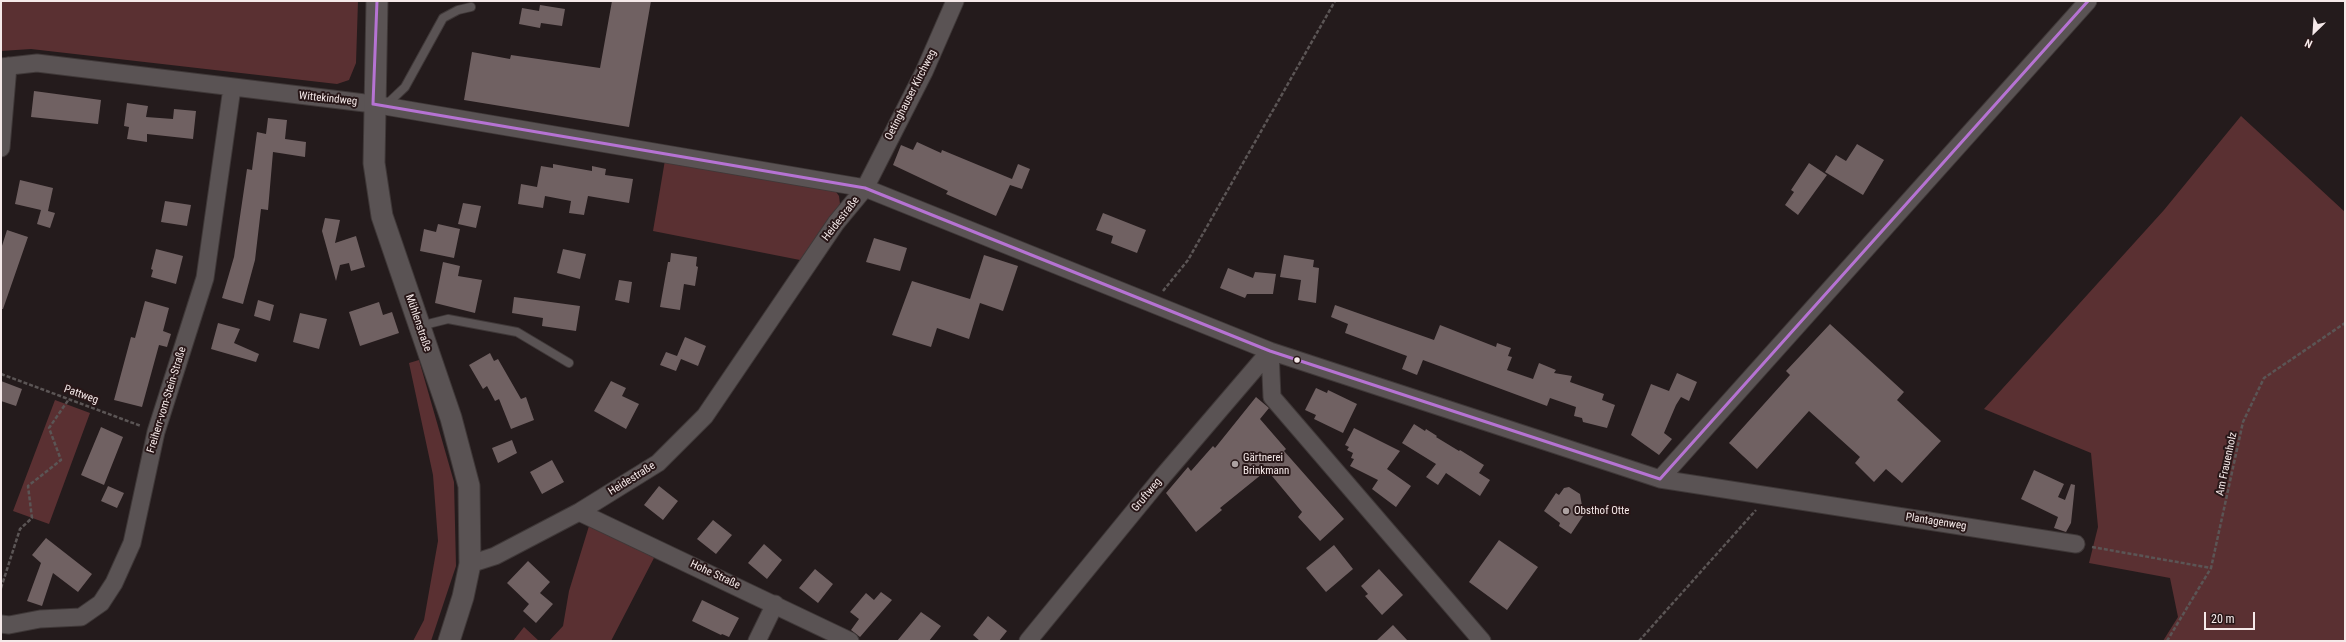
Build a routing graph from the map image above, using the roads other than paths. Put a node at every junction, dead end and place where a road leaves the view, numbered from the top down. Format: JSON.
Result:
{"nodes":[{"id":1,"x":378,"y":1,"type":"edge"},
{"id":2,"x":954,"y":1,"type":"edge"},
{"id":3,"x":2088,"y":1,"type":"edge"},
{"id":4,"x":471,"y":7,"type":"dead end"},
{"id":5,"x":4,"y":66,"type":"edge"},
{"id":6,"x":232,"y":88,"type":"junction"},
{"id":7,"x":379,"y":105,"type":"junction"},
{"id":8,"x":1,"y":148,"type":"edge"},
{"id":9,"x":865,"y":188,"type":"junction"},
{"id":10,"x":418,"y":326,"type":"junction"},
{"id":11,"x":1270,"y":351,"type":"junction"},
{"id":12,"x":569,"y":363,"type":"dead end"},
{"id":13,"x":1660,"y":479,"type":"junction"},
{"id":14,"x":579,"y":512,"type":"junction"},
{"id":15,"x":2076,"y":544,"type":"road end"},
{"id":16,"x":470,"y":564,"type":"junction"},
{"id":17,"x":775,"y":604,"type":"junction"},
{"id":18,"x":1,"y":624,"type":"edge"},
{"id":19,"x":449,"y":641,"type":"edge"},
{"id":20,"x":757,"y":641,"type":"edge"},
{"id":21,"x":850,"y":641,"type":"edge"},
{"id":22,"x":1028,"y":641,"type":"edge"},
{"id":23,"x":1482,"y":641,"type":"edge"}],
"edges":[{"from":1,"to":7,"type":"street","name":"Mühlenstraße"},
{"from":2,"to":9,"type":"street","name":"Oetinghauser Kirchweg"},
{"from":3,"to":13,"type":"street"},
{"from":4,"to":7,"type":"lane"},
{"from":5,"to":6,"type":"street","name":"Wittekindweg"},
{"from":5,"to":8,"type":"street"},
{"from":6,"to":7,"type":"street","name":"Wittekindweg"},
{"from":6,"to":18,"type":"street","name":"Freiherr-vom-Stein-Straße"},
{"from":7,"to":9,"type":"street","name":"Wittekindweg"},
{"from":7,"to":10,"type":"street","name":"Mühlenstraße"},
{"from":9,"to":11,"type":"street","name":"Heidestraße"},
{"from":9,"to":14,"type":"street","name":"Heidestraße"},
{"from":10,"to":12,"type":"lane"},
{"from":10,"to":16,"type":"street","name":"Mühlenstraße"},
{"from":11,"to":13,"type":"street","name":"Heidestraße"},
{"from":11,"to":22,"type":"street","name":"Gruftweg"},
{"from":11,"to":23,"type":"street"},
{"from":13,"to":15,"type":"street","name":"Plantagenweg"},
{"from":14,"to":16,"type":"street","name":"Heidestraße"},
{"from":14,"to":17,"type":"street","name":"Hohe Straße"},
{"from":16,"to":19,"type":"street","name":"Mühlenstraße"},
{"from":17,"to":20,"type":"street"},
{"from":17,"to":21,"type":"street","name":"Hohe Straße"}]}
